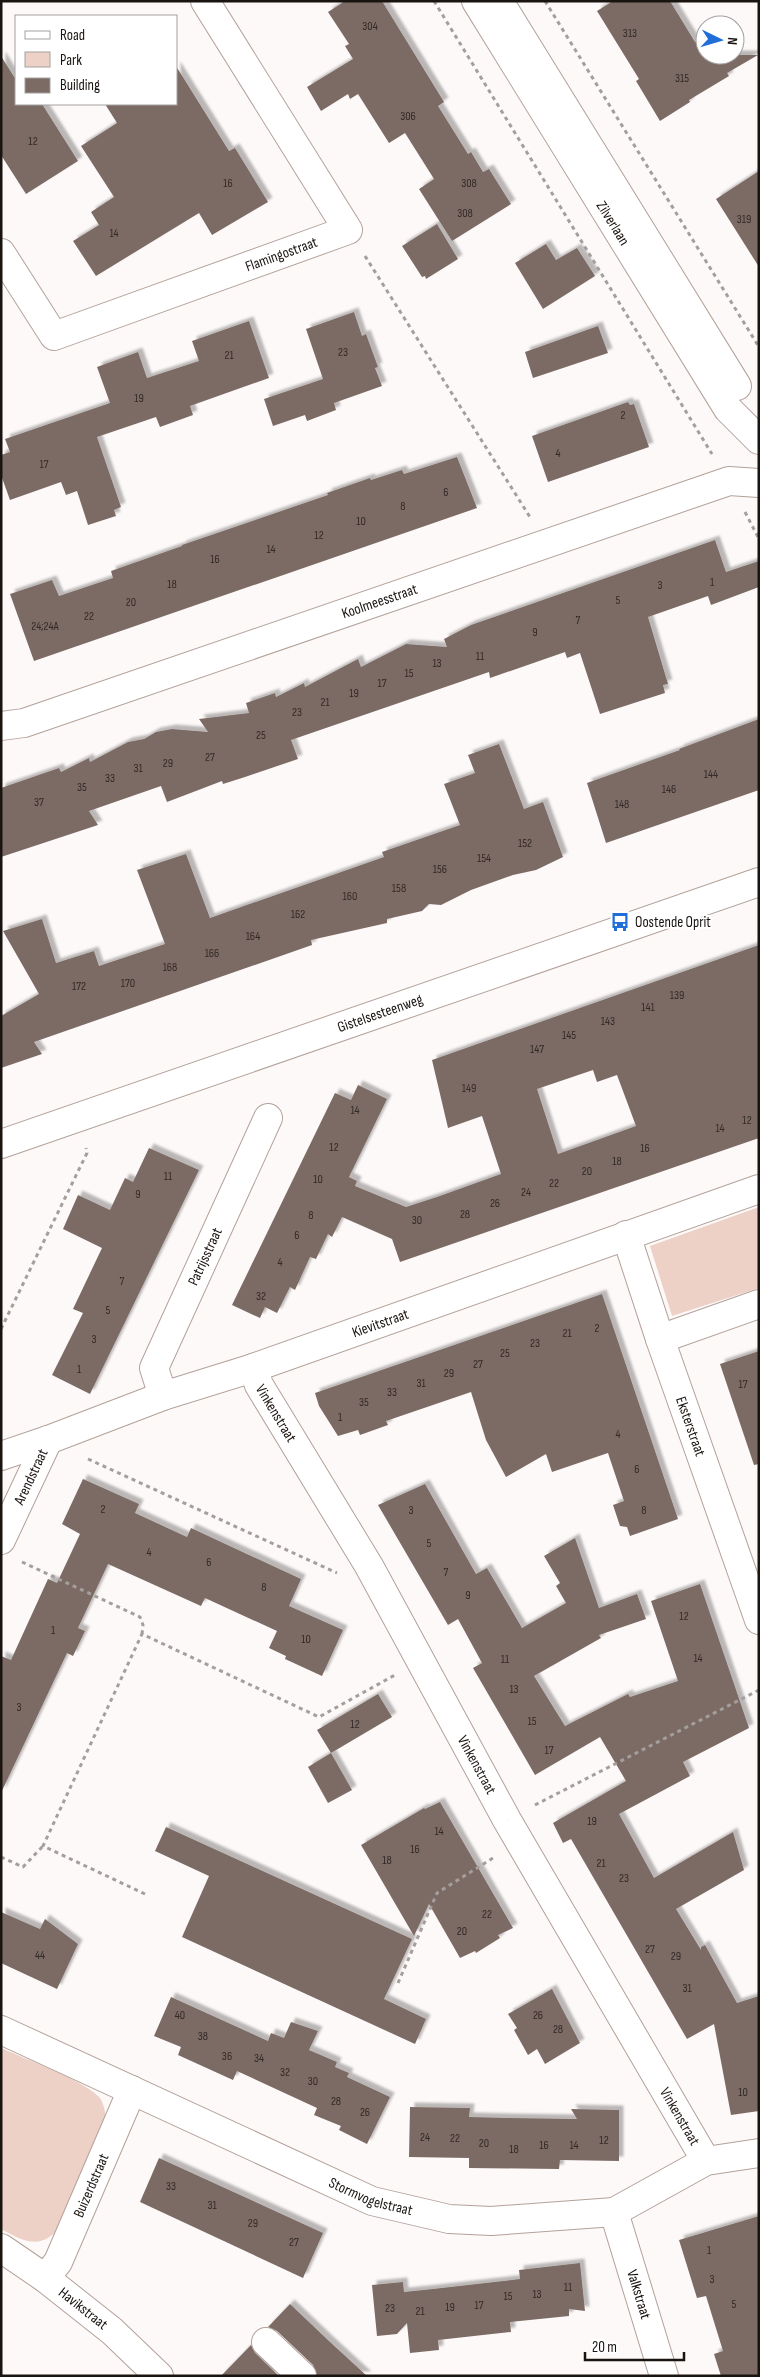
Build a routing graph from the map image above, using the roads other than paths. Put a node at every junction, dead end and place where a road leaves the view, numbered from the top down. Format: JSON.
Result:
{"nodes":[{"id":1,"x":205,"y":1,"type":"edge"},
{"id":2,"x":476,"y":1,"type":"edge"},
{"id":3,"x":499,"y":1,"type":"edge"},
{"id":4,"x":519,"y":51,"type":"junction"},
{"id":5,"x":1,"y":252,"type":"edge"},
{"id":6,"x":758,"y":439,"type":"edge"},
{"id":7,"x":759,"y":483,"type":"edge"},
{"id":8,"x":1,"y":726,"type":"edge"},
{"id":9,"x":759,"y":882,"type":"edge"},
{"id":10,"x":268,"y":1118,"type":"dead end"},
{"id":11,"x":1,"y":1144,"type":"edge"},
{"id":12,"x":759,"y":1189,"type":"edge"},
{"id":13,"x":626,"y":1235,"type":"junction"},
{"id":14,"x":759,"y":1304,"type":"edge"},
{"id":15,"x":660,"y":1339,"type":"junction"},
{"id":16,"x":253,"y":1368,"type":"junction"},
{"id":17,"x":163,"y":1396,"type":"junction"},
{"id":18,"x":58,"y":1436,"type":"junction"},
{"id":19,"x":1,"y":1456,"type":"edge"},
{"id":20,"x":1,"y":1540,"type":"edge"},
{"id":21,"x":759,"y":1619,"type":"edge"},
{"id":22,"x":1,"y":2030,"type":"edge"},
{"id":23,"x":132,"y":2090,"type":"junction"},
{"id":24,"x":759,"y":2154,"type":"edge"},
{"id":25,"x":706,"y":2161,"type":"junction"},
{"id":26,"x":614,"y":2212,"type":"junction"},
{"id":27,"x":1,"y":2248,"type":"edge"},
{"id":28,"x":45,"y":2278,"type":"junction"},
{"id":29,"x":266,"y":2342,"type":"dead end"},
{"id":30,"x":159,"y":2376,"type":"edge"},
{"id":31,"x":302,"y":2376,"type":"edge"},
{"id":32,"x":664,"y":2376,"type":"edge"}],
"edges":[{"from":1,"to":5,"type":"street","name":"Flamingostraat"},
{"from":2,"to":4,"type":"street","name":"Zilverlaan"},
{"from":3,"to":4,"type":"street","name":"Zilverlaan"},
{"from":4,"to":6,"type":"street","name":"Zilverlaan"},
{"from":7,"to":8,"type":"street","name":"Koolmeesstraat"},
{"from":9,"to":11,"type":"street","name":"Gistelsesteenweg"},
{"from":10,"to":17,"type":"street","name":"Patrijsstraat"},
{"from":12,"to":13,"type":"street","name":"Kievitstraat"},
{"from":13,"to":15,"type":"street","name":"Eksterstraat"},
{"from":13,"to":16,"type":"street","name":"Kievitstraat"},
{"from":14,"to":15,"type":"street"},
{"from":15,"to":21,"type":"street","name":"Eksterstraat"},
{"from":16,"to":17,"type":"street","name":"Kievitstraat"},
{"from":16,"to":25,"type":"street","name":"Vinkenstraat"},
{"from":17,"to":18,"type":"street","name":"Kievitstraat"},
{"from":18,"to":19,"type":"street","name":"Kievitstraat"},
{"from":18,"to":20,"type":"street","name":"Arendstraat"},
{"from":22,"to":23,"type":"street","name":"Stormvogelstraat"},
{"from":23,"to":26,"type":"street","name":"Stormvogelstraat"},
{"from":23,"to":28,"type":"street","name":"Buizerdstraat"},
{"from":24,"to":25,"type":"street","name":"Stormvogelstraat"},
{"from":25,"to":26,"type":"street","name":"Stormvogelstraat"},
{"from":26,"to":32,"type":"street","name":"Valkstraat"},
{"from":27,"to":28,"type":"street","name":"Havikstraat"},
{"from":28,"to":30,"type":"street","name":"Havikstraat"},
{"from":29,"to":31,"type":"street"}]}
